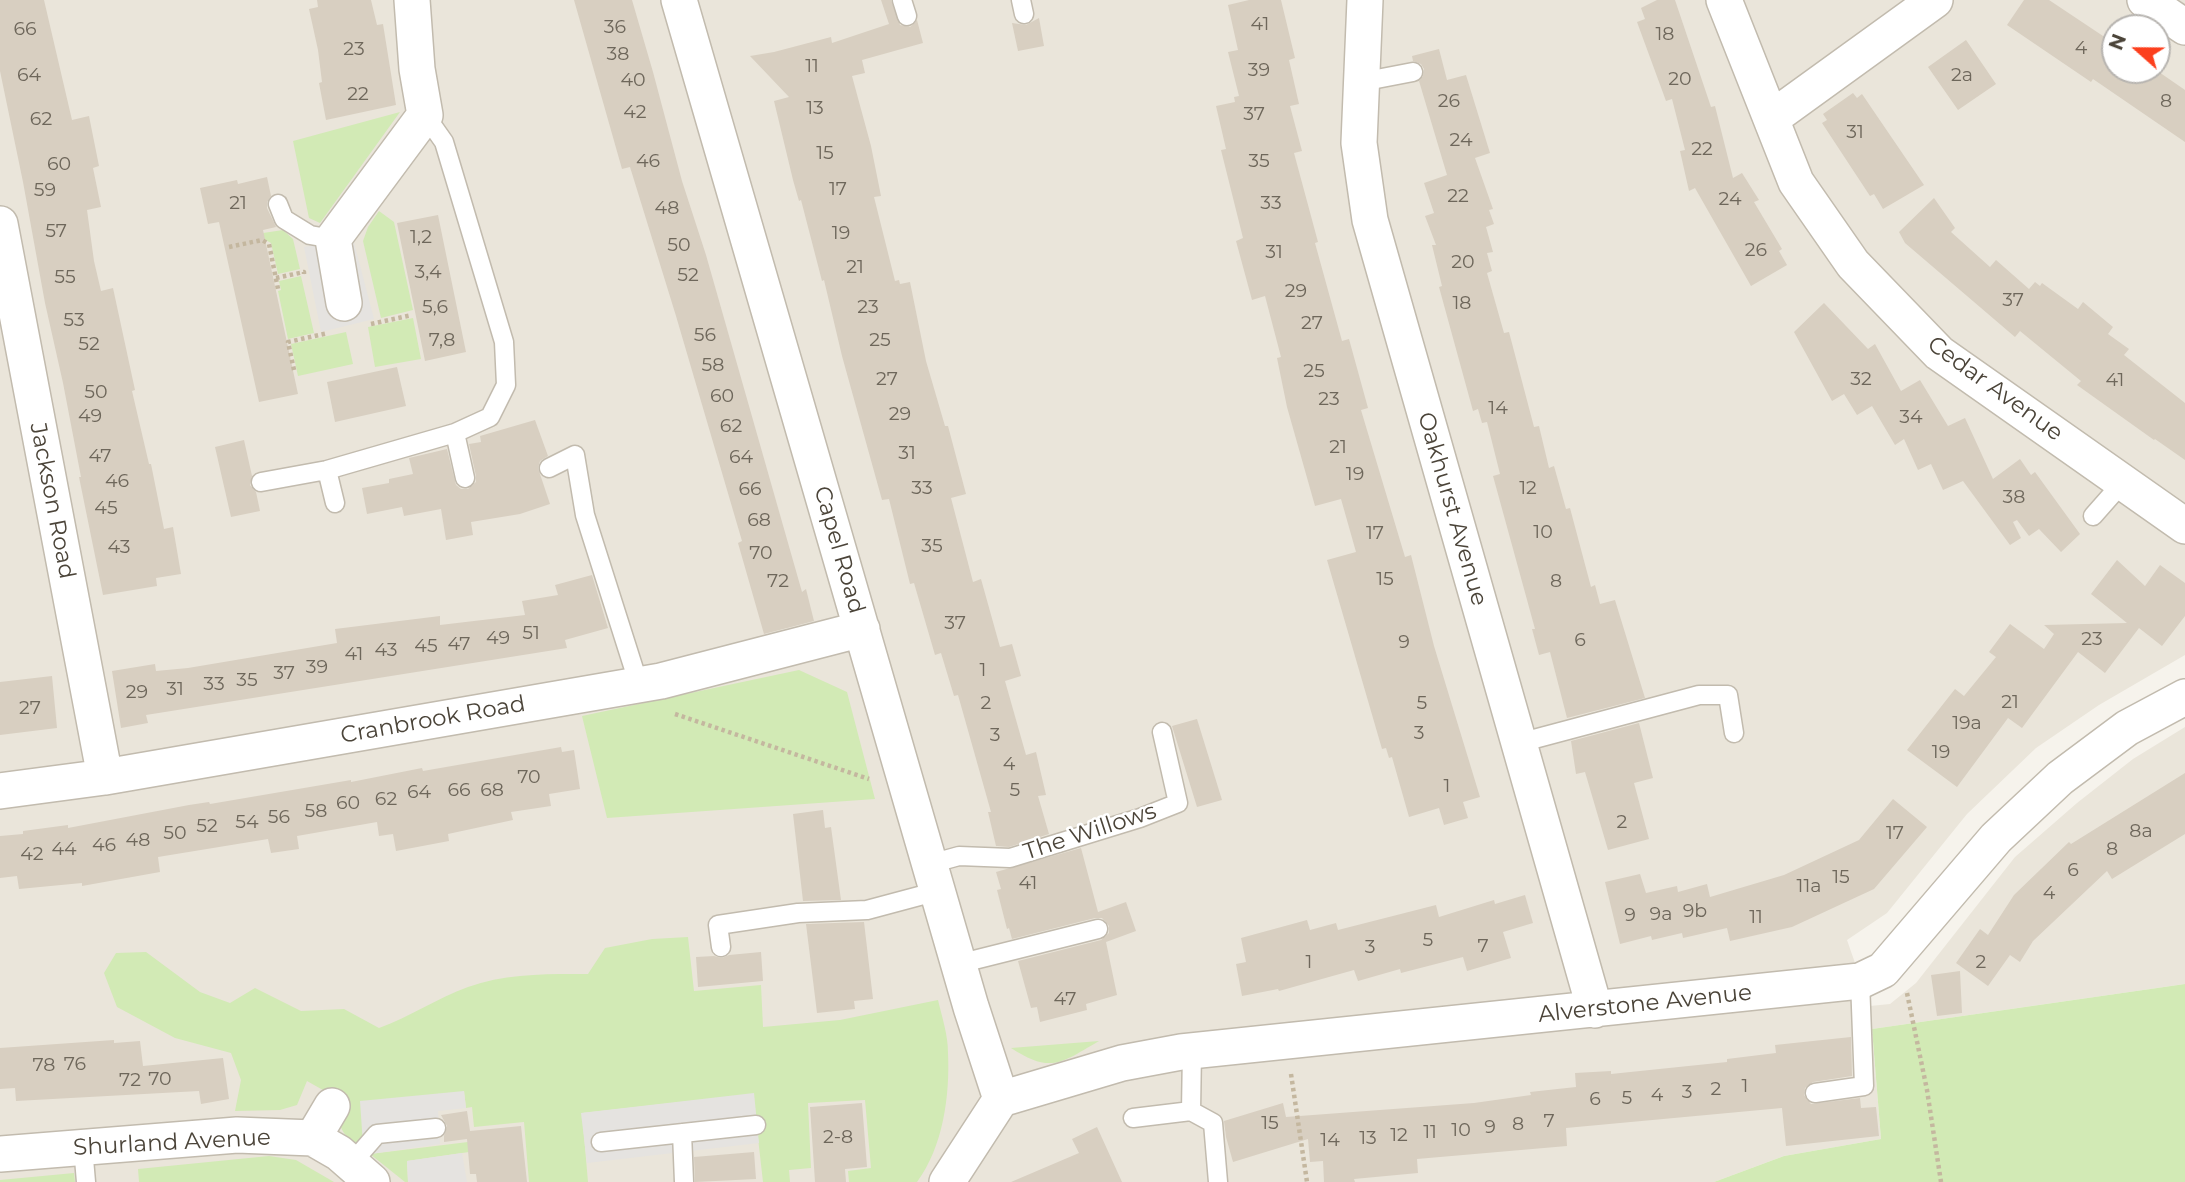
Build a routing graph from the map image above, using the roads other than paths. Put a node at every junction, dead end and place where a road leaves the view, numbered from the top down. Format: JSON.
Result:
{"nodes":[{"id":1,"x":412,"y":0,"type":"edge"},
{"id":2,"x":679,"y":0,"type":"edge"},
{"id":3,"x":1365,"y":0,"type":"edge"},
{"id":4,"x":1724,"y":0,"type":"edge"},
{"id":5,"x":1935,"y":0,"type":"edge"},
{"id":6,"x":2145,"y":0,"type":"edge"},
{"id":7,"x":2185,"y":27,"type":"edge"},
{"id":8,"x":1413,"y":72,"type":"dead end"},
{"id":9,"x":1362,"y":82,"type":"junction"},
{"id":10,"x":425,"y":115,"type":"junction"},
{"id":11,"x":1772,"y":118,"type":"junction"},
{"id":12,"x":278,"y":204,"type":"dead end"},
{"id":13,"x":0,"y":224,"type":"edge"},
{"id":14,"x":333,"y":239,"type":"junction"},
{"id":15,"x":349,"y":319,"type":"road end"},
{"id":16,"x":455,"y":433,"type":"junction"},
{"id":17,"x":549,"y":468,"type":"dead end"},
{"id":18,"x":327,"y":470,"type":"junction"},
{"id":19,"x":465,"y":478,"type":"dead end"},
{"id":20,"x":261,"y":482,"type":"dead end"},
{"id":21,"x":2123,"y":482,"type":"junction"},
{"id":22,"x":335,"y":503,"type":"dead end"},
{"id":23,"x":2093,"y":516,"type":"dead end"},
{"id":24,"x":2185,"y":526,"type":"edge"},
{"id":25,"x":862,"y":629,"type":"junction"},
{"id":26,"x":639,"y":685,"type":"junction"},
{"id":27,"x":2185,"y":697,"type":"edge"},
{"id":28,"x":1162,"y":732,"type":"dead end"},
{"id":29,"x":1734,"y":733,"type":"dead end"},
{"id":30,"x":1519,"y":743,"type":"junction"},
{"id":31,"x":104,"y":777,"type":"junction"},
{"id":32,"x":0,"y":791,"type":"edge"},
{"id":33,"x":934,"y":877,"type":"junction"},
{"id":34,"x":1098,"y":929,"type":"dead end"},
{"id":35,"x":721,"y":947,"type":"dead end"},
{"id":36,"x":958,"y":964,"type":"junction"},
{"id":37,"x":1860,"y":981,"type":"junction"},
{"id":38,"x":1595,"y":1010,"type":"junction"},
{"id":39,"x":1192,"y":1051,"type":"junction"},
{"id":40,"x":1815,"y":1093,"type":"dead end"},
{"id":41,"x":1001,"y":1099,"type":"junction"},
{"id":42,"x":332,"y":1106,"type":"dead end"},
{"id":43,"x":1191,"y":1111,"type":"junction"},
{"id":44,"x":1133,"y":1118,"type":"dead end"},
{"id":45,"x":757,"y":1125,"type":"dead end"},
{"id":46,"x":436,"y":1128,"type":"dead end"},
{"id":47,"x":682,"y":1133,"type":"junction"},
{"id":48,"x":313,"y":1138,"type":"junction"},
{"id":49,"x":601,"y":1142,"type":"dead end"},
{"id":50,"x":83,"y":1147,"type":"junction"},
{"id":51,"x":0,"y":1154,"type":"edge"},
{"id":52,"x":362,"y":1173,"type":"edge"},
{"id":53,"x":86,"y":1182,"type":"edge"},
{"id":54,"x":684,"y":1182,"type":"edge"},
{"id":55,"x":947,"y":1182,"type":"edge"},
{"id":56,"x":1218,"y":1182,"type":"edge"}],
"edges":[{"from":1,"to":10,"type":"street"},
{"from":2,"to":25,"type":"street","name":"Capel Road"},
{"from":3,"to":9,"type":"street","name":"Oakhurst Avenue"},
{"from":4,"to":11,"type":"street","name":"Cedar Avenue"},
{"from":5,"to":11,"type":"street"},
{"from":6,"to":7,"type":"street"},
{"from":8,"to":9,"type":"lane"},
{"from":9,"to":30,"type":"street","name":"Oakhurst Avenue"},
{"from":10,"to":14,"type":"street"},
{"from":10,"to":16,"type":"lane"},
{"from":11,"to":21,"type":"street","name":"Cedar Avenue"},
{"from":12,"to":14,"type":"lane"},
{"from":13,"to":31,"type":"street","name":"Jackson Road"},
{"from":14,"to":15,"type":"street"},
{"from":16,"to":18,"type":"lane"},
{"from":16,"to":19,"type":"lane"},
{"from":17,"to":26,"type":"lane"},
{"from":18,"to":20,"type":"lane"},
{"from":18,"to":22,"type":"lane"},
{"from":21,"to":23,"type":"lane"},
{"from":21,"to":24,"type":"street","name":"Cedar Avenue"},
{"from":25,"to":26,"type":"street","name":"Cranbrook Road"},
{"from":25,"to":33,"type":"street","name":"Capel Road"},
{"from":26,"to":31,"type":"street","name":"Cranbrook Road"},
{"from":27,"to":37,"type":"street","name":"Alverstone Avenue"},
{"from":28,"to":33,"type":"lane","name":"The Willows"},
{"from":29,"to":30,"type":"lane"},
{"from":30,"to":38,"type":"street","name":"Oakhurst Avenue"},
{"from":31,"to":32,"type":"street","name":"Cranbrook Road"},
{"from":33,"to":35,"type":"lane"},
{"from":33,"to":36,"type":"street","name":"Capel Road"},
{"from":34,"to":36,"type":"lane"},
{"from":36,"to":41,"type":"street","name":"Capel Road"},
{"from":37,"to":38,"type":"street","name":"Alverstone Avenue"},
{"from":37,"to":40,"type":"lane"},
{"from":38,"to":39,"type":"street","name":"Alverstone Avenue"},
{"from":39,"to":41,"type":"street","name":"Alverstone Avenue"},
{"from":39,"to":43,"type":"lane"},
{"from":41,"to":55,"type":"street"},
{"from":42,"to":48,"type":"street"},
{"from":43,"to":44,"type":"lane"},
{"from":43,"to":56,"type":"lane"},
{"from":45,"to":47,"type":"lane"},
{"from":46,"to":52,"type":"lane"},
{"from":47,"to":49,"type":"lane"},
{"from":47,"to":54,"type":"lane"},
{"from":48,"to":50,"type":"street","name":"Shurland Avenue"},
{"from":48,"to":52,"type":"street","name":"Shurland Avenue"},
{"from":50,"to":51,"type":"street","name":"Shurland Avenue"},
{"from":50,"to":53,"type":"lane"}]}
